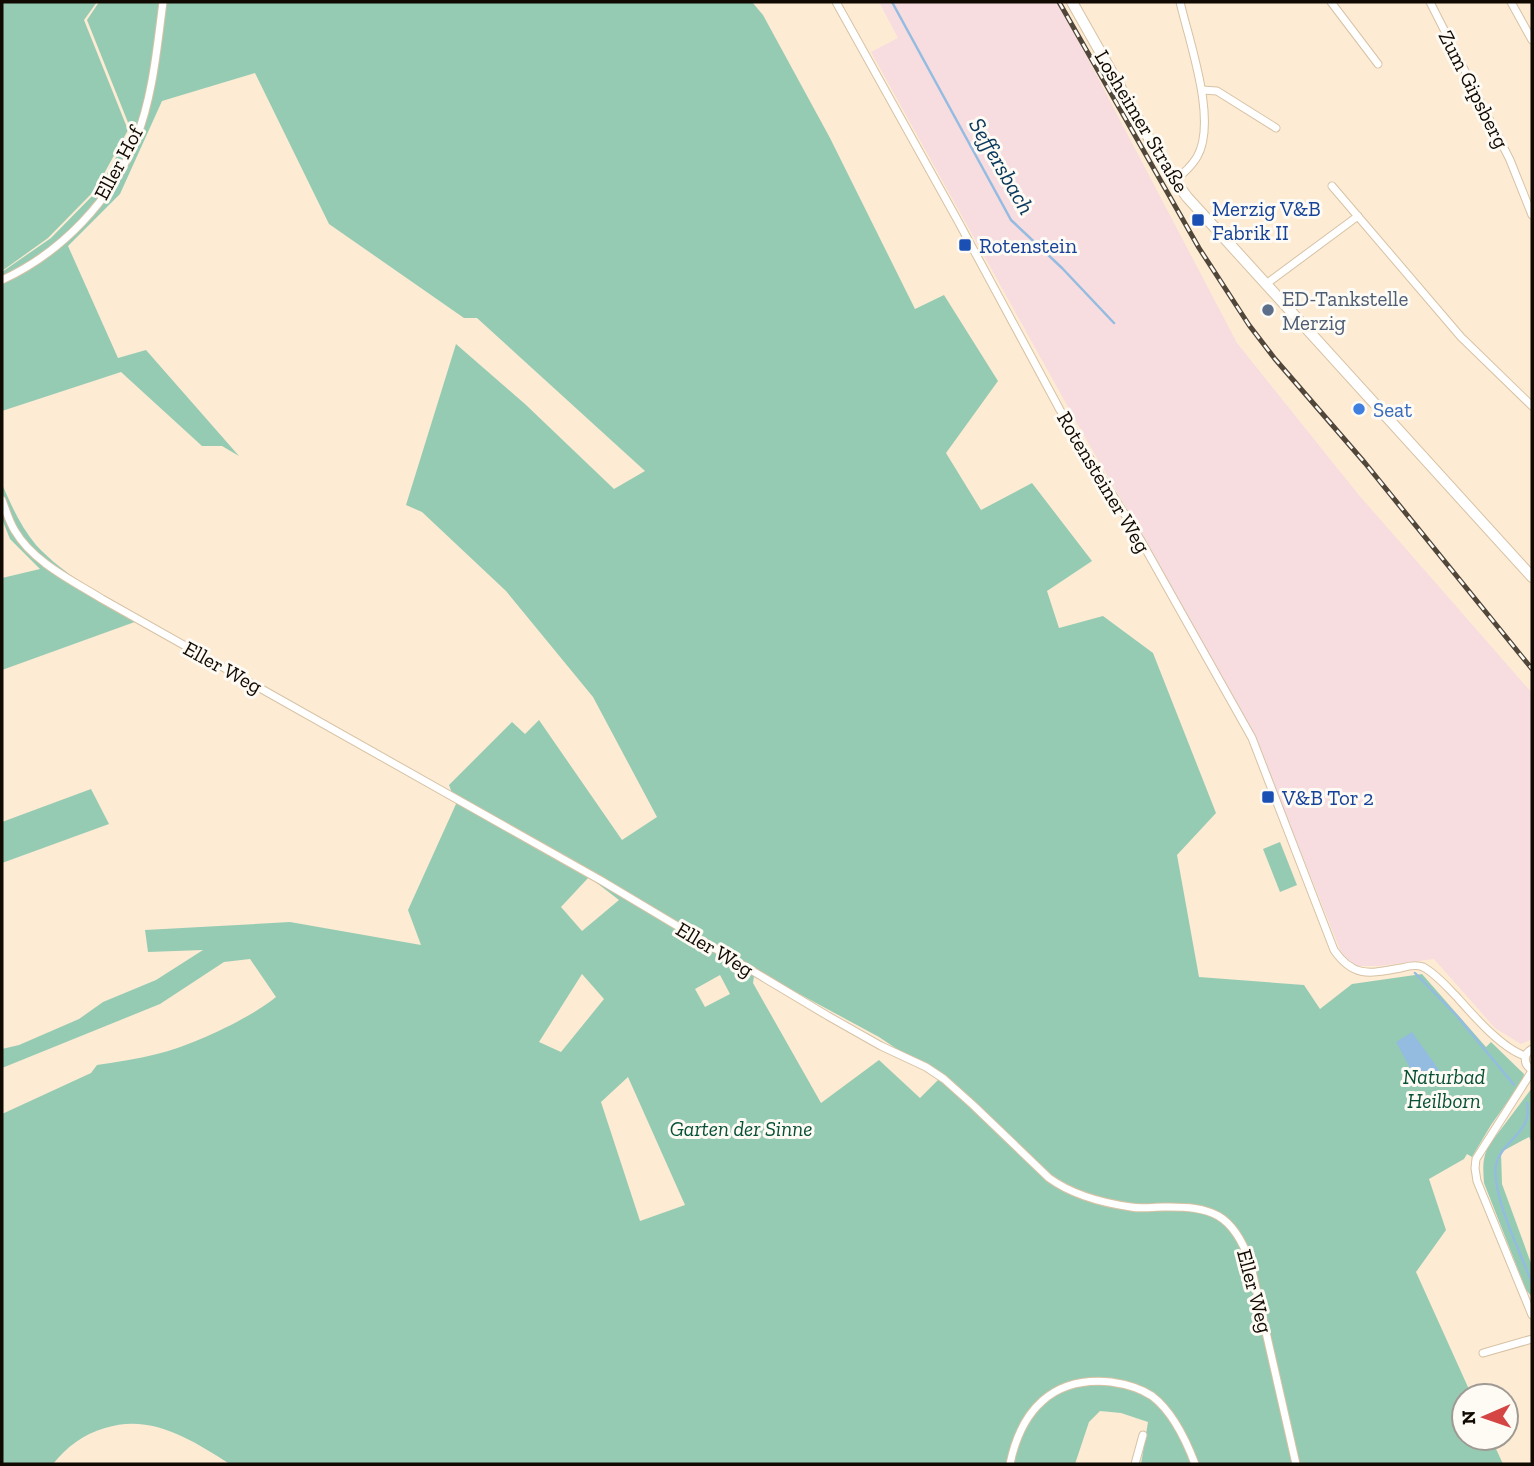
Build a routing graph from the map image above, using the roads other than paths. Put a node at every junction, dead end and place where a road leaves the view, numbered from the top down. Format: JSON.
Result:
{"nodes":[{"id":1,"x":163,"y":2,"type":"edge"},
{"id":2,"x":836,"y":2,"type":"edge"},
{"id":3,"x":1072,"y":2,"type":"edge"},
{"id":4,"x":1180,"y":2,"type":"edge"},
{"id":5,"x":1331,"y":2,"type":"edge"},
{"id":6,"x":1430,"y":2,"type":"edge"},
{"id":7,"x":1511,"y":2,"type":"edge"},
{"id":8,"x":1532,"y":40,"type":"edge"},
{"id":9,"x":1378,"y":64,"type":"dead end"},
{"id":10,"x":1202,"y":90,"type":"junction"},
{"id":11,"x":1276,"y":128,"type":"dead end"},
{"id":12,"x":1174,"y":181,"type":"junction"},
{"id":13,"x":1332,"y":186,"type":"dead end"},
{"id":14,"x":1532,"y":215,"type":"edge"},
{"id":15,"x":1358,"y":216,"type":"junction"},
{"id":16,"x":2,"y":280,"type":"edge"},
{"id":17,"x":1266,"y":284,"type":"junction"},
{"id":18,"x":1532,"y":406,"type":"edge"},
{"id":19,"x":2,"y":500,"type":"edge"},
{"id":20,"x":1532,"y":577,"type":"edge"},
{"id":21,"x":1532,"y":1049,"type":"edge"},
{"id":22,"x":1525,"y":1056,"type":"junction"},
{"id":23,"x":1532,"y":1071,"type":"edge"},
{"id":24,"x":1532,"y":1315,"type":"edge"},
{"id":25,"x":1532,"y":1339,"type":"edge"},
{"id":26,"x":1483,"y":1353,"type":"dead end"},
{"id":27,"x":1143,"y":1435,"type":"dead end"},
{"id":28,"x":1010,"y":1464,"type":"edge"},
{"id":29,"x":1135,"y":1464,"type":"edge"},
{"id":30,"x":1195,"y":1464,"type":"edge"},
{"id":31,"x":1296,"y":1464,"type":"edge"}],
"edges":[{"from":1,"to":16,"type":"street","name":"Eller Hof"},
{"from":2,"to":22,"type":"street","name":"Rotensteiner Weg"},
{"from":3,"to":12,"type":"main road","name":"Losheimer Straße"},
{"from":4,"to":10,"type":"street"},
{"from":5,"to":9,"type":"street"},
{"from":6,"to":14,"type":"street","name":"Zum Gipsberg"},
{"from":7,"to":8,"type":"street"},
{"from":10,"to":11,"type":"street"},
{"from":10,"to":12,"type":"street"},
{"from":12,"to":17,"type":"main road","name":"Losheimer Straße"},
{"from":13,"to":15,"type":"street"},
{"from":15,"to":17,"type":"street"},
{"from":15,"to":18,"type":"street"},
{"from":17,"to":20,"type":"main road","name":"Losheimer Straße"},
{"from":19,"to":31,"type":"street","name":"Eller Weg"},
{"from":21,"to":22,"type":"street"},
{"from":22,"to":23,"type":"street"},
{"from":23,"to":24,"type":"street"},
{"from":25,"to":26,"type":"street"},
{"from":27,"to":29,"type":"street"},
{"from":28,"to":30,"type":"street"}]}
